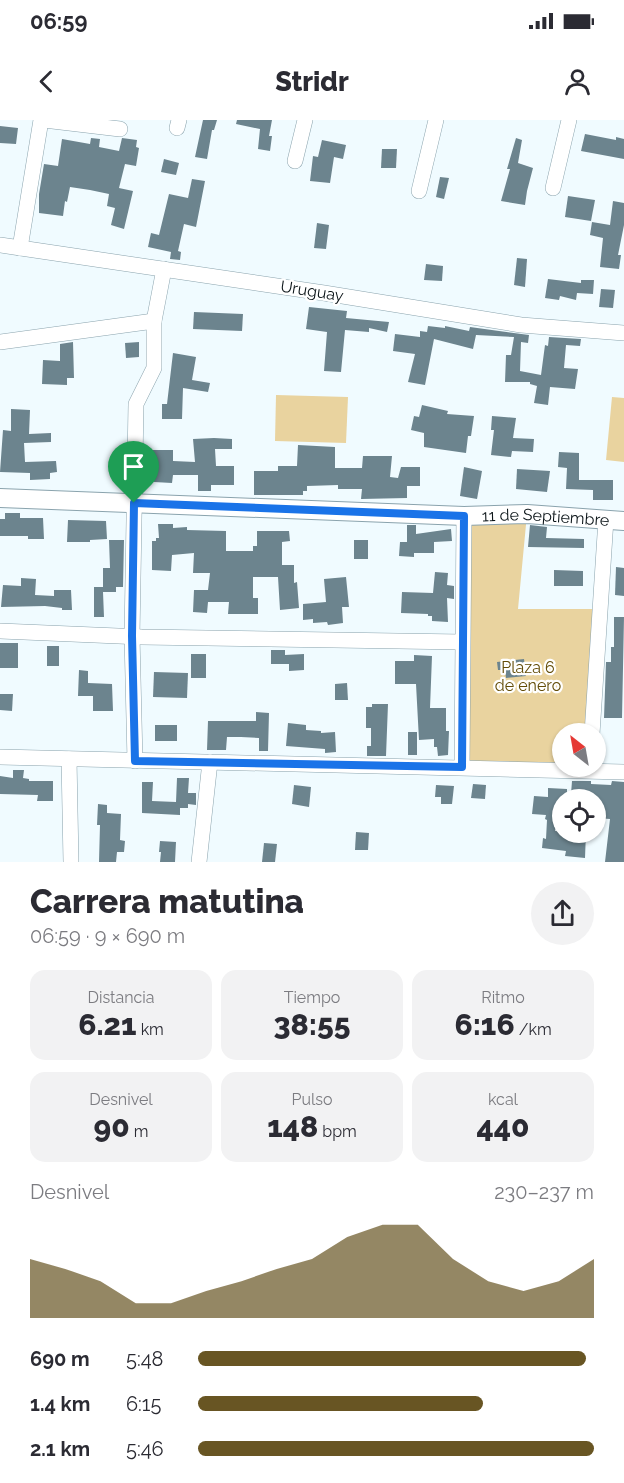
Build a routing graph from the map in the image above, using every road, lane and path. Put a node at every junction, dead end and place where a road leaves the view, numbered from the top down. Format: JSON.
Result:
{"nodes":[{"id":1,"x":42,"y":120,"type":"edge"},
{"id":2,"x":305,"y":120,"type":"edge"},
{"id":3,"x":436,"y":120,"type":"edge"},
{"id":4,"x":569,"y":120,"type":"edge"},
{"id":5,"x":120,"y":129,"type":"dead end"},
{"id":6,"x":295,"y":161,"type":"dead end"},
{"id":7,"x":553,"y":188,"type":"dead end"},
{"id":8,"x":419,"y":191,"type":"dead end"},
{"id":9,"x":0,"y":246,"type":"edge"},
{"id":10,"x":20,"y":249,"type":"junction"},
{"id":11,"x":164,"y":269,"type":"junction"},
{"id":12,"x":154,"y":321,"type":"junction"},
{"id":13,"x":624,"y":333,"type":"edge"},
{"id":14,"x":0,"y":342,"type":"edge"},
{"id":15,"x":0,"y":498,"type":"edge"},
{"id":16,"x":134,"y":503,"type":"junction"},
{"id":17,"x":464,"y":516,"type":"junction"},
{"id":18,"x":615,"y":520,"type":"edge"},
{"id":19,"x":0,"y":631,"type":"edge"},
{"id":20,"x":132,"y":636,"type":"junction"},
{"id":21,"x":462,"y":642,"type":"junction"},
{"id":22,"x":593,"y":723,"type":"edge"},
{"id":23,"x":0,"y":757,"type":"edge"},
{"id":24,"x":69,"y":759,"type":"junction"},
{"id":25,"x":135,"y":761,"type":"junction"},
{"id":26,"x":210,"y":762,"type":"junction"},
{"id":27,"x":462,"y":767,"type":"junction"},
{"id":28,"x":552,"y":768,"type":"edge"},
{"id":29,"x":606,"y":770,"type":"edge"},
{"id":30,"x":624,"y":772,"type":"edge"},
{"id":31,"x":71,"y":862,"type":"edge"},
{"id":32,"x":199,"y":862,"type":"edge"}],
"edges":[{"from":1,"to":5,"type":"street"},
{"from":1,"to":10,"type":"street"},
{"from":2,"to":6,"type":"street"},
{"from":3,"to":8,"type":"street"},
{"from":4,"to":7,"type":"street"},
{"from":9,"to":10,"type":"street","name":"Uruguay"},
{"from":10,"to":11,"type":"street","name":"Uruguay"},
{"from":11,"to":12,"type":"street"},
{"from":11,"to":13,"type":"street","name":"Uruguay"},
{"from":12,"to":14,"type":"street"},
{"from":12,"to":16,"type":"street"},
{"from":15,"to":16,"type":"main road","name":"11 de Septiembre"},
{"from":16,"to":17,"type":"main road","name":"11 de Septiembre"},
{"from":16,"to":20,"type":"street"},
{"from":17,"to":18,"type":"main road","name":"11 de Septiembre"},
{"from":17,"to":21,"type":"street"},
{"from":18,"to":22,"type":"street"},
{"from":19,"to":20,"type":"street"},
{"from":20,"to":21,"type":"street"},
{"from":20,"to":25,"type":"street"},
{"from":21,"to":27,"type":"street"},
{"from":23,"to":24,"type":"street"},
{"from":24,"to":25,"type":"street"},
{"from":24,"to":31,"type":"street"},
{"from":25,"to":26,"type":"street"},
{"from":26,"to":27,"type":"street"},
{"from":26,"to":32,"type":"street"},
{"from":27,"to":28,"type":"street"},
{"from":29,"to":30,"type":"street"}]}
